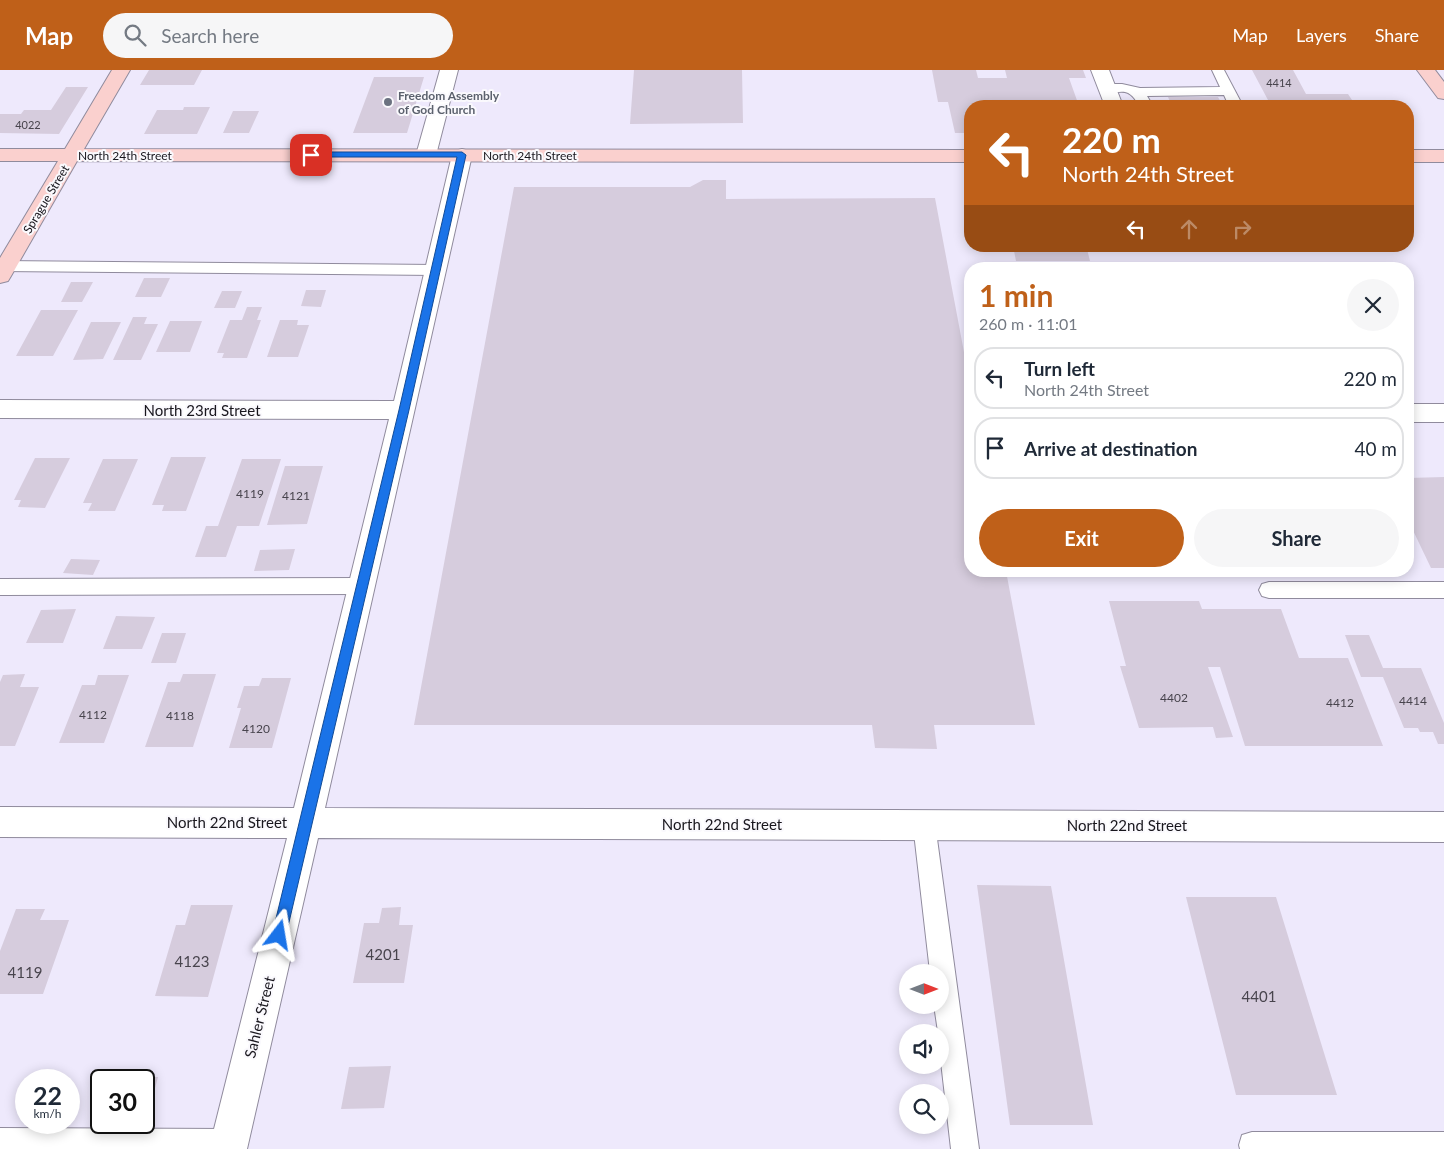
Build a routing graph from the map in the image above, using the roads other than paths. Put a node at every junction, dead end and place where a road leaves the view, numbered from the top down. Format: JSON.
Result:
{"nodes":[{"id":1,"x":121,"y":70,"type":"edge"},
{"id":2,"x":449,"y":70,"type":"edge"},
{"id":3,"x":1100,"y":70,"type":"edge"},
{"id":4,"x":1218,"y":70,"type":"edge"},
{"id":5,"x":1426,"y":70,"type":"edge"},
{"id":6,"x":1108,"y":88,"type":"junction"},
{"id":7,"x":1228,"y":91,"type":"junction"},
{"id":8,"x":1140,"y":92,"type":"junction"},
{"id":9,"x":1444,"y":94,"type":"edge"},
{"id":10,"x":1112,"y":100,"type":"edge"},
{"id":11,"x":1143,"y":100,"type":"edge"},
{"id":12,"x":1233,"y":100,"type":"edge"},
{"id":13,"x":0,"y":155,"type":"edge"},
{"id":14,"x":72,"y":155,"type":"junction"},
{"id":15,"x":426,"y":155,"type":"junction"},
{"id":16,"x":462,"y":155,"type":"junction"},
{"id":17,"x":964,"y":156,"type":"edge"},
{"id":18,"x":1414,"y":156,"type":"edge"},
{"id":19,"x":1444,"y":156,"type":"edge"},
{"id":20,"x":2,"y":269,"type":"edge"},
{"id":21,"x":436,"y":270,"type":"junction"},
{"id":22,"x":0,"y":409,"type":"edge"},
{"id":23,"x":404,"y":410,"type":"junction"},
{"id":24,"x":1414,"y":413,"type":"edge"},
{"id":25,"x":1444,"y":413,"type":"edge"},
{"id":26,"x":363,"y":586,"type":"junction"},
{"id":27,"x":0,"y":587,"type":"edge"},
{"id":28,"x":1269,"y":590,"type":"dead end"},
{"id":29,"x":1444,"y":590,"type":"edge"},
{"id":30,"x":0,"y":822,"type":"edge"},
{"id":31,"x":307,"y":822,"type":"junction"},
{"id":32,"x":924,"y":824,"type":"junction"},
{"id":33,"x":1444,"y":827,"type":"edge"},
{"id":34,"x":0,"y":1141,"type":"edge"},
{"id":35,"x":228,"y":1145,"type":"edge"},
{"id":36,"x":1252,"y":1145,"type":"dead end"},
{"id":37,"x":1444,"y":1145,"type":"edge"},
{"id":38,"x":965,"y":1149,"type":"edge"}],
"edges":[{"from":1,"to":14,"type":"main road","name":"Sprague Street"},
{"from":2,"to":15,"type":"street"},
{"from":3,"to":6,"type":"street"},
{"from":4,"to":7,"type":"lane"},
{"from":5,"to":9,"type":"main road"},
{"from":6,"to":8,"type":"lane"},
{"from":6,"to":10,"type":"street"},
{"from":7,"to":8,"type":"lane"},
{"from":7,"to":12,"type":"lane"},
{"from":8,"to":11,"type":"lane"},
{"from":13,"to":14,"type":"main road","name":"North 24th Street"},
{"from":14,"to":15,"type":"main road","name":"North 24th Street"},
{"from":14,"to":20,"type":"main road","name":"Sprague Street"},
{"from":15,"to":16,"type":"main road","name":"North 24th Street"},
{"from":16,"to":17,"type":"main road","name":"North 24th Street"},
{"from":16,"to":21,"type":"street","name":"Sahler Street"},
{"from":18,"to":19,"type":"main road"},
{"from":20,"to":21,"type":"lane"},
{"from":21,"to":23,"type":"street","name":"Sahler Street"},
{"from":22,"to":23,"type":"street","name":"North 23rd Street"},
{"from":23,"to":26,"type":"street","name":"Sahler Street"},
{"from":24,"to":25,"type":"street"},
{"from":26,"to":27,"type":"lane"},
{"from":26,"to":31,"type":"street","name":"Sahler Street"},
{"from":28,"to":29,"type":"lane"},
{"from":30,"to":31,"type":"street","name":"North 22nd Street"},
{"from":31,"to":32,"type":"street","name":"North 22nd Street"},
{"from":31,"to":35,"type":"street","name":"Sahler Street"},
{"from":32,"to":33,"type":"street","name":"North 22nd Street"},
{"from":32,"to":38,"type":"lane"},
{"from":34,"to":35,"type":"lane"},
{"from":36,"to":37,"type":"lane"}]}
